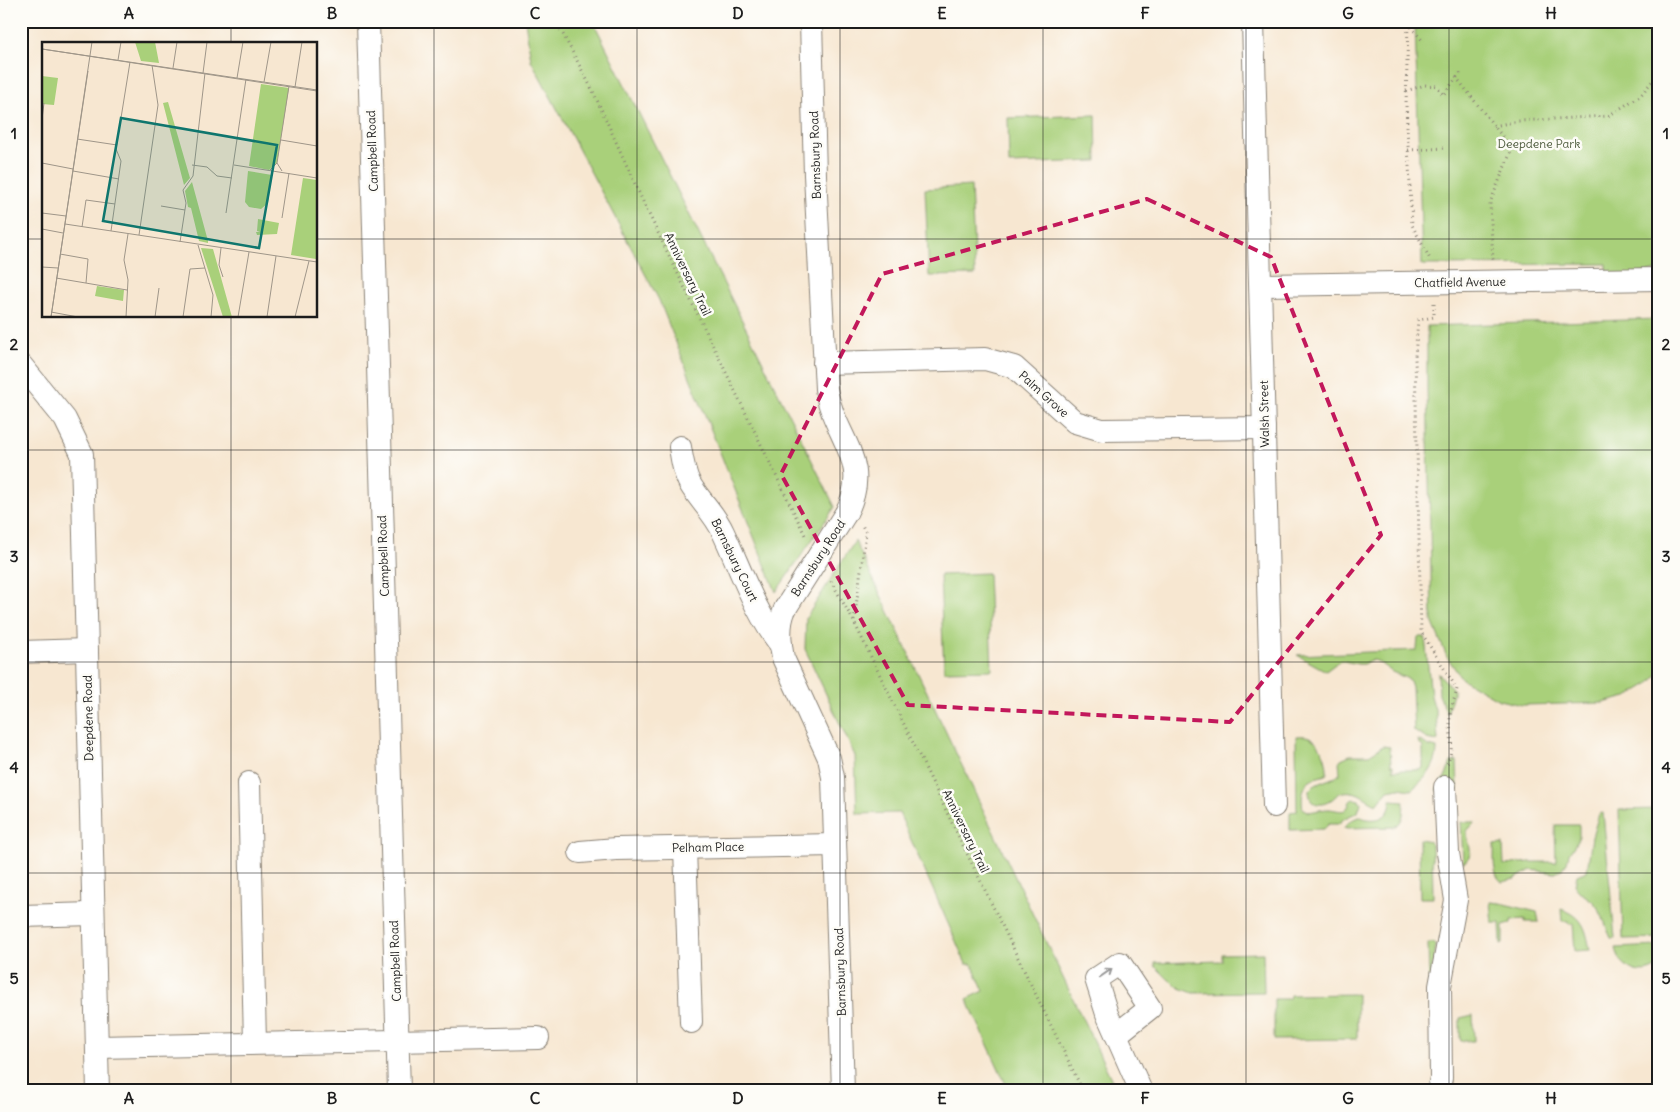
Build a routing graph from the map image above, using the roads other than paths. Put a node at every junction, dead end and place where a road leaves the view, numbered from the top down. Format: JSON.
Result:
{"nodes":[{"id":1,"x":368,"y":21,"type":"edge"},
{"id":2,"x":811,"y":21,"type":"edge"},
{"id":3,"x":1254,"y":21,"type":"edge"},
{"id":4,"x":1654,"y":276,"type":"edge"},
{"id":5,"x":1261,"y":285,"type":"junction"},
{"id":6,"x":824,"y":363,"type":"junction"},
{"id":7,"x":21,"y":365,"type":"edge"},
{"id":8,"x":1264,"y":428,"type":"junction"},
{"id":9,"x":680,"y":448,"type":"dead end"},
{"id":10,"x":781,"y":645,"type":"junction"},
{"id":11,"x":87,"y":650,"type":"junction"},
{"id":12,"x":21,"y":652,"type":"edge"},
{"id":13,"x":1444,"y":780,"type":"road end"},
{"id":14,"x":249,"y":782,"type":"dead end"},
{"id":15,"x":1274,"y":806,"type":"dead end"},
{"id":16,"x":835,"y":845,"type":"junction"},
{"id":17,"x":685,"y":848,"type":"junction"},
{"id":18,"x":580,"y":852,"type":"dead end"},
{"id":19,"x":93,"y":914,"type":"junction"},
{"id":20,"x":21,"y":916,"type":"edge"},
{"id":21,"x":691,"y":1022,"type":"dead end"},
{"id":22,"x":1115,"y":1033,"type":"dead end"},
{"id":23,"x":538,"y":1038,"type":"dead end"},
{"id":24,"x":397,"y":1040,"type":"junction"},
{"id":25,"x":255,"y":1043,"type":"junction"},
{"id":26,"x":97,"y":1047,"type":"junction"},
{"id":27,"x":98,"y":1091,"type":"edge"},
{"id":28,"x":399,"y":1091,"type":"edge"},
{"id":29,"x":843,"y":1091,"type":"edge"},
{"id":30,"x":1141,"y":1091,"type":"edge"},
{"id":31,"x":1438,"y":1091,"type":"edge"}],
"edges":[{"from":1,"to":24,"type":"street","name":"Campbell Road"},
{"from":2,"to":6,"type":"street","name":"Barnsbury Road"},
{"from":3,"to":5,"type":"street","name":"Walsh Street"},
{"from":4,"to":5,"type":"street","name":"Chatfield Avenue"},
{"from":5,"to":8,"type":"street","name":"Walsh Street"},
{"from":6,"to":8,"type":"street","name":"Palm Grove"},
{"from":6,"to":10,"type":"street","name":"Barnsbury Road","bridge":true},
{"from":7,"to":11,"type":"street","name":"Deepdene Road"},
{"from":8,"to":15,"type":"street","name":"Walsh Street"},
{"from":9,"to":10,"type":"street","name":"Barnsbury Court"},
{"from":10,"to":16,"type":"street","name":"Barnsbury Road"},
{"from":11,"to":12,"type":"street"},
{"from":11,"to":19,"type":"street","name":"Deepdene Road"},
{"from":13,"to":31,"type":"street"},
{"from":14,"to":25,"type":"street"},
{"from":16,"to":17,"type":"street","name":"Pelham Place"},
{"from":16,"to":29,"type":"street","name":"Barnsbury Road"},
{"from":17,"to":18,"type":"street","name":"Pelham Place"},
{"from":17,"to":21,"type":"street"},
{"from":19,"to":20,"type":"street"},
{"from":19,"to":26,"type":"street","name":"Deepdene Road"},
{"from":22,"to":30,"type":"street"},
{"from":23,"to":24,"type":"street"},
{"from":24,"to":25,"type":"street"},
{"from":24,"to":28,"type":"street","name":"Campbell Road"},
{"from":25,"to":26,"type":"street"},
{"from":26,"to":27,"type":"street","name":"Deepdene Road"}]}
